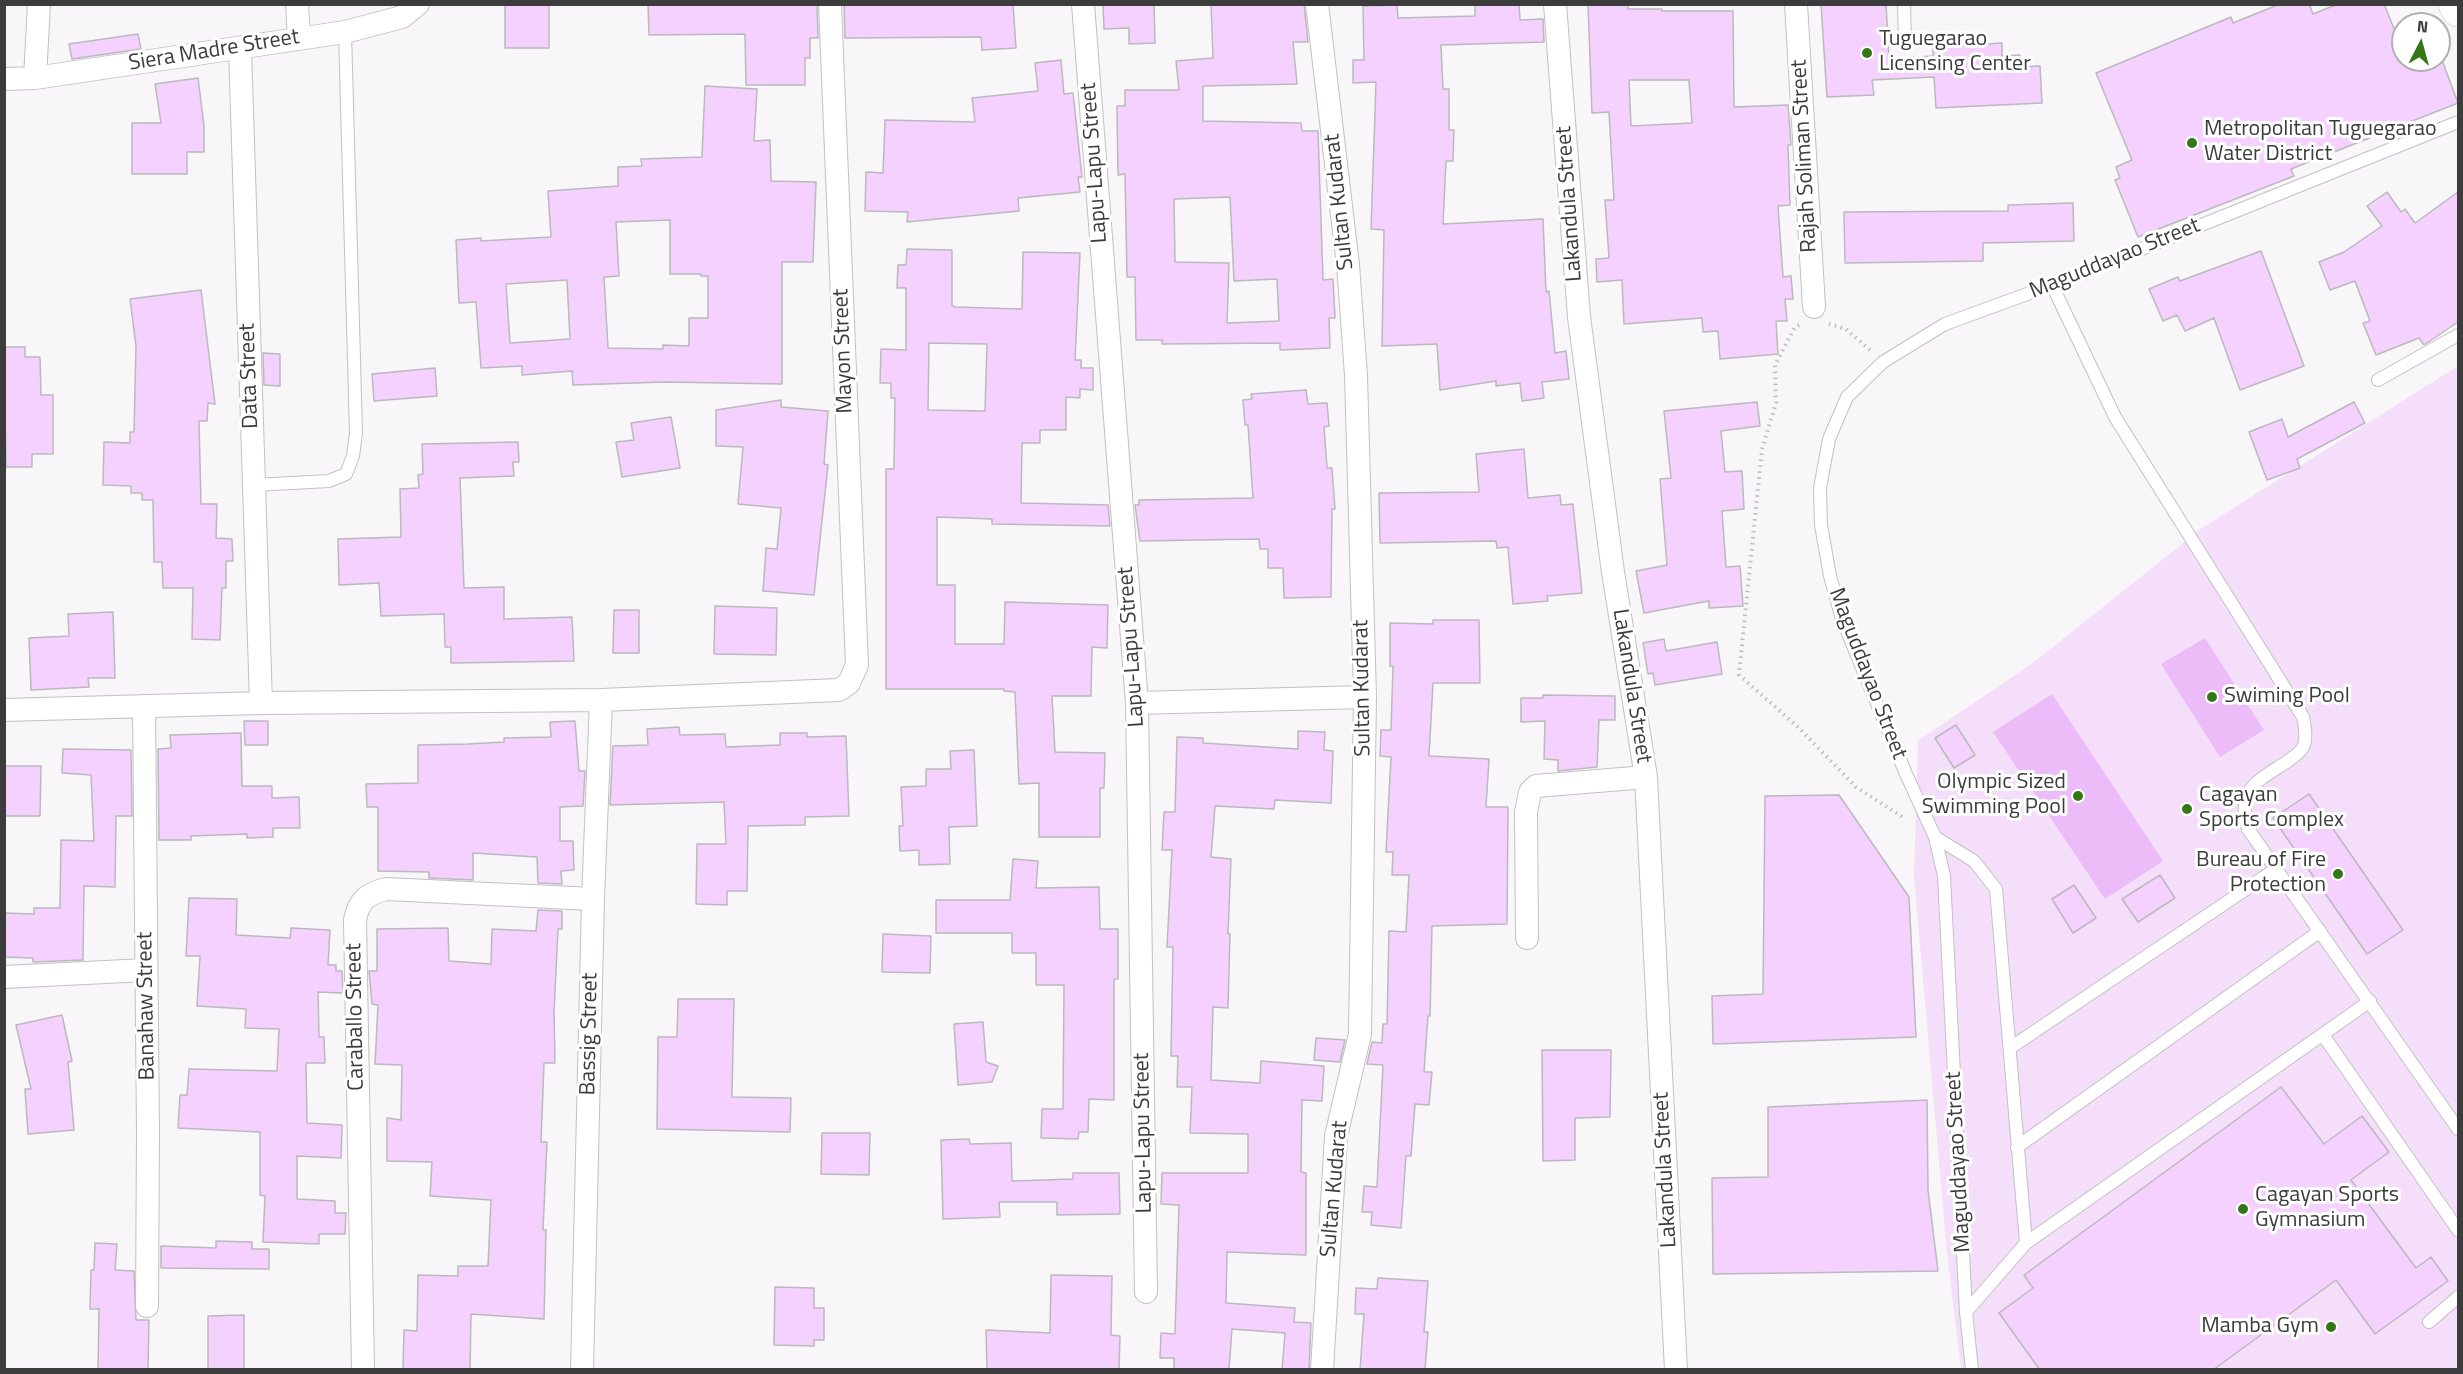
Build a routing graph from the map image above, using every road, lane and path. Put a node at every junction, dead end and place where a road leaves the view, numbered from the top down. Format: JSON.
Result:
{"nodes":[{"id":1,"x":39,"y":4,"type":"edge"},
{"id":2,"x":297,"y":4,"type":"edge"},
{"id":3,"x":417,"y":4,"type":"edge"},
{"id":4,"x":830,"y":4,"type":"edge"},
{"id":5,"x":1083,"y":4,"type":"edge"},
{"id":6,"x":1317,"y":4,"type":"edge"},
{"id":7,"x":1555,"y":4,"type":"edge"},
{"id":8,"x":1796,"y":4,"type":"edge"},
{"id":9,"x":1904,"y":4,"type":"edge"},
{"id":10,"x":2455,"y":4,"type":"edge"},
{"id":11,"x":2458,"y":10,"type":"edge"},
{"id":12,"x":345,"y":32,"type":"junction"},
{"id":13,"x":299,"y":38,"type":"junction"},
{"id":14,"x":1905,"y":42,"type":"dead end"},
{"id":15,"x":240,"y":49,"type":"junction"},
{"id":16,"x":35,"y":78,"type":"junction"},
{"id":17,"x":4,"y":79,"type":"edge"},
{"id":18,"x":2458,"y":122,"type":"edge"},
{"id":19,"x":2052,"y":285,"type":"junction"},
{"id":20,"x":1815,"y":318,"type":"junction"},
{"id":21,"x":2458,"y":335,"type":"edge"},
{"id":22,"x":1883,"y":362,"type":"junction"},
{"id":23,"x":2378,"y":380,"type":"dead end"},
{"id":24,"x":254,"y":485,"type":"junction"},
{"id":25,"x":1365,"y":698,"type":"junction"},
{"id":26,"x":601,"y":700,"type":"junction"},
{"id":27,"x":261,"y":703,"type":"junction"},
{"id":28,"x":1137,"y":703,"type":"junction"},
{"id":29,"x":144,"y":706,"type":"junction"},
{"id":30,"x":4,"y":710,"type":"edge"},
{"id":31,"x":1646,"y":777,"type":"junction"},
{"id":32,"x":1935,"y":837,"type":"junction"},
{"id":33,"x":2276,"y":869,"type":"junction"},
{"id":34,"x":593,"y":899,"type":"junction"},
{"id":35,"x":2320,"y":931,"type":"junction"},
{"id":36,"x":1527,"y":938,"type":"dead end"},
{"id":37,"x":146,"y":970,"type":"junction"},
{"id":38,"x":4,"y":977,"type":"edge"},
{"id":39,"x":2370,"y":1001,"type":"junction"},
{"id":40,"x":2324,"y":1035,"type":"junction"},
{"id":41,"x":2010,"y":1048,"type":"junction"},
{"id":42,"x":2458,"y":1129,"type":"edge"},
{"id":43,"x":2017,"y":1147,"type":"junction"},
{"id":44,"x":2458,"y":1230,"type":"edge"},
{"id":45,"x":2026,"y":1243,"type":"junction"},
{"id":46,"x":1146,"y":1292,"type":"dead end"},
{"id":47,"x":2458,"y":1298,"type":"edge"},
{"id":48,"x":147,"y":1306,"type":"dead end"},
{"id":49,"x":1966,"y":1312,"type":"junction"},
{"id":50,"x":2429,"y":1322,"type":"dead end"},
{"id":51,"x":363,"y":1370,"type":"edge"},
{"id":52,"x":582,"y":1370,"type":"edge"},
{"id":53,"x":1322,"y":1370,"type":"edge"},
{"id":54,"x":1676,"y":1370,"type":"edge"},
{"id":55,"x":1972,"y":1370,"type":"edge"}],
"edges":[{"from":1,"to":16,"type":"street"},
{"from":2,"to":13,"type":"street"},
{"from":3,"to":12,"type":"street","name":"Siera Madre Street"},
{"from":4,"to":26,"type":"street","name":"Mayon Street"},
{"from":5,"to":28,"type":"street","name":"Lapu-Lapu Street"},
{"from":6,"to":25,"type":"street","name":"Sultan Kudarat"},
{"from":7,"to":31,"type":"street","name":"Lakandula Street"},
{"from":8,"to":20,"type":"street","name":"Rajah Soliman Street"},
{"from":9,"to":14,"type":"lane"},
{"from":10,"to":11,"type":"main road"},
{"from":12,"to":13,"type":"street","name":"Siera Madre Street"},
{"from":12,"to":24,"type":"lane"},
{"from":13,"to":15,"type":"street","name":"Siera Madre Street"},
{"from":15,"to":16,"type":"street","name":"Siera Madre Street"},
{"from":15,"to":24,"type":"street","name":"Data Street"},
{"from":16,"to":17,"type":"street","name":"Siera Madre Street"},
{"from":18,"to":19,"type":"lane","name":"Maguddayao Street"},
{"from":19,"to":22,"type":"lane","name":"Maguddayao Street"},
{"from":19,"to":33,"type":"lane"},
{"from":20,"to":22,"type":"path"},
{"from":20,"to":32,"type":"path"},
{"from":21,"to":23,"type":"lane"},
{"from":22,"to":32,"type":"lane","name":"Maguddayao Street"},
{"from":24,"to":27,"type":"street","name":"Data Street"},
{"from":25,"to":28,"type":"street"},
{"from":25,"to":53,"type":"street","name":"Sultan Kudarat"},
{"from":26,"to":27,"type":"street"},
{"from":26,"to":34,"type":"street","name":"Bassig Street"},
{"from":27,"to":29,"type":"street"},
{"from":28,"to":46,"type":"street","name":"Lapu-Lapu Street"},
{"from":29,"to":30,"type":"street"},
{"from":29,"to":37,"type":"street","name":"Banahaw Street"},
{"from":31,"to":36,"type":"street"},
{"from":31,"to":54,"type":"street","name":"Lakandula Street"},
{"from":32,"to":41,"type":"lane"},
{"from":32,"to":49,"type":"lane","name":"Maguddayao Street"},
{"from":33,"to":35,"type":"lane"},
{"from":33,"to":41,"type":"lane"},
{"from":34,"to":51,"type":"street","name":"Caraballo Street"},
{"from":34,"to":52,"type":"street","name":"Bassig Street"},
{"from":35,"to":39,"type":"lane"},
{"from":35,"to":43,"type":"lane"},
{"from":37,"to":38,"type":"street"},
{"from":37,"to":48,"type":"street","name":"Banahaw Street"},
{"from":39,"to":40,"type":"lane"},
{"from":39,"to":42,"type":"lane"},
{"from":40,"to":44,"type":"lane"},
{"from":40,"to":45,"type":"lane"},
{"from":41,"to":43,"type":"lane"},
{"from":43,"to":45,"type":"lane"},
{"from":45,"to":49,"type":"lane"},
{"from":47,"to":50,"type":"lane"},
{"from":49,"to":55,"type":"lane","name":"Maguddayao Street"}]}
